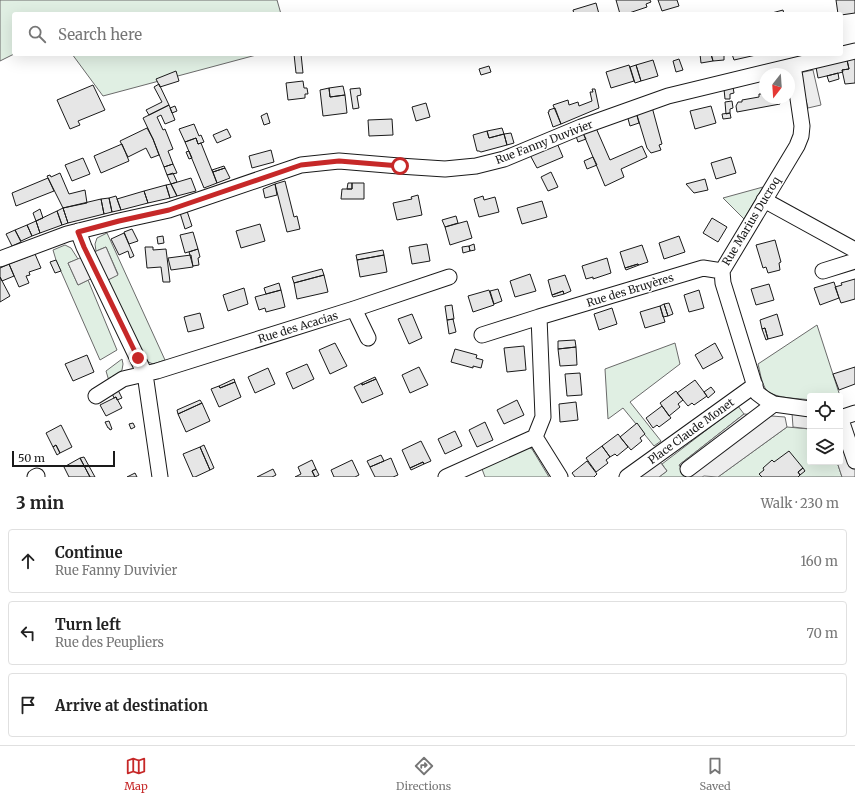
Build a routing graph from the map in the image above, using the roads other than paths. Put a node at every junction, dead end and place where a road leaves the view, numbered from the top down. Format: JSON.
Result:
{"nodes":[{"id":1,"x":855,"y":52,"type":"edge"},
{"id":2,"x":843,"y":55,"type":"edge"},
{"id":3,"x":837,"y":56,"type":"edge"},
{"id":4,"x":793,"y":66,"type":"junction"},
{"id":5,"x":764,"y":200,"type":"junction"},
{"id":6,"x":78,"y":232,"type":"junction"},
{"id":7,"x":855,"y":250,"type":"edge"},
{"id":8,"x":0,"y":258,"type":"edge"},
{"id":9,"x":855,"y":261,"type":"edge"},
{"id":10,"x":722,"y":271,"type":"junction"},
{"id":11,"x":823,"y":271,"type":"dead end"},
{"id":12,"x":449,"y":277,"type":"dead end"},
{"id":13,"x":354,"y":309,"type":"junction"},
{"id":14,"x":539,"y":317,"type":"junction"},
{"id":15,"x":482,"y":335,"type":"dead end"},
{"id":16,"x":368,"y":338,"type":"dead end"},
{"id":17,"x":145,"y":374,"type":"junction"},
{"id":18,"x":755,"y":385,"type":"junction"},
{"id":19,"x":96,"y":396,"type":"dead end"},
{"id":20,"x":774,"y":404,"type":"junction"},
{"id":21,"x":807,"y":409,"type":"edge"},
{"id":22,"x":855,"y":413,"type":"edge"},
{"id":23,"x":843,"y":416,"type":"edge"},
{"id":24,"x":843,"y":426,"type":"edge"},
{"id":25,"x":534,"y":437,"type":"junction"},
{"id":26,"x":855,"y":461,"type":"edge"},
{"id":27,"x":688,"y":468,"type":"dead end"},
{"id":28,"x":160,"y":477,"type":"edge"},
{"id":29,"x":446,"y":477,"type":"edge"},
{"id":30,"x":560,"y":477,"type":"edge"},
{"id":31,"x":627,"y":477,"type":"edge"}],
"edges":[{"from":1,"to":2,"type":"street","name":"Rue Fanny Duvivier"},
{"from":3,"to":4,"type":"street","name":"Rue Fanny Duvivier"},
{"from":4,"to":5,"type":"street","name":"Rue Marius Ducroq"},
{"from":4,"to":6,"type":"street","name":"Rue Fanny Duvivier"},
{"from":5,"to":7,"type":"street"},
{"from":5,"to":10,"type":"street","name":"Rue Marius Ducroq"},
{"from":6,"to":8,"type":"street","name":"Rue Fanny Duvivier"},
{"from":6,"to":17,"type":"street"},
{"from":9,"to":11,"type":"street"},
{"from":10,"to":14,"type":"street","name":"Rue des Bruyères"},
{"from":10,"to":18,"type":"street","name":"Rue Marius Ducroq"},
{"from":12,"to":13,"type":"street","name":"Rue des Acacias"},
{"from":13,"to":16,"type":"street"},
{"from":13,"to":17,"type":"street","name":"Rue des Acacias"},
{"from":14,"to":15,"type":"street","name":"Rue des Bruyères"},
{"from":14,"to":25,"type":"street"},
{"from":17,"to":19,"type":"street","name":"Rue des Acacias"},
{"from":17,"to":28,"type":"street"},
{"from":18,"to":20,"type":"street","name":"Rue Marius Ducroq"},
{"from":18,"to":31,"type":"street","name":"Place Claude Monet"},
{"from":20,"to":21,"type":"street","name":"Rue Marius Ducroq"},
{"from":20,"to":27,"type":"street"},
{"from":22,"to":23,"type":"street"},
{"from":24,"to":26,"type":"street"},
{"from":25,"to":29,"type":"street"},
{"from":25,"to":30,"type":"street"}]}
